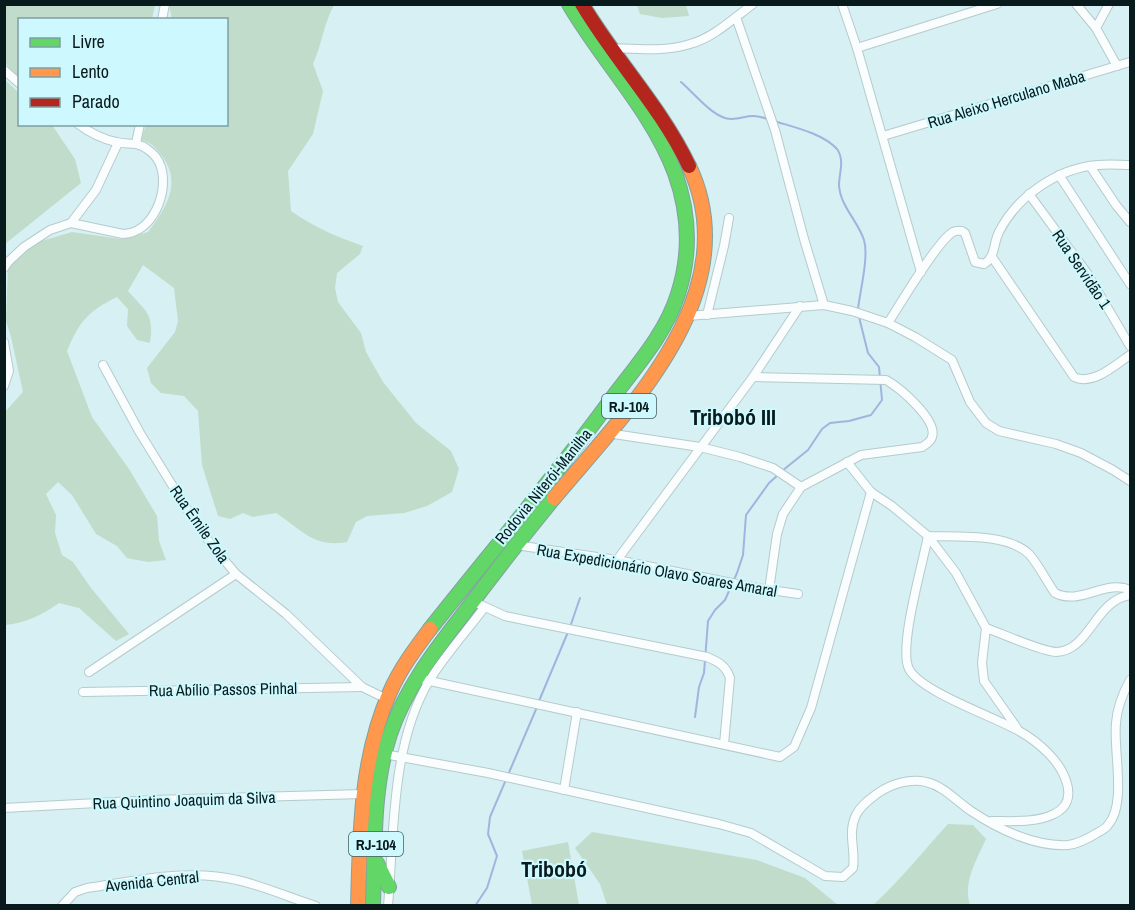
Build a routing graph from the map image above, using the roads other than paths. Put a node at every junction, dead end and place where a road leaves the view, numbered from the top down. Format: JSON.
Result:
{"nodes":[{"id":1,"x":570,"y":4,"type":"edge"},
{"id":2,"x":582,"y":4,"type":"edge"},
{"id":3,"x":753,"y":4,"type":"edge"},
{"id":4,"x":842,"y":4,"type":"edge"},
{"id":5,"x":998,"y":4,"type":"edge"},
{"id":6,"x":1076,"y":4,"type":"edge"},
{"id":7,"x":1109,"y":4,"type":"edge"},
{"id":8,"x":736,"y":17,"type":"junction"},
{"id":9,"x":1096,"y":28,"type":"junction"},
{"id":10,"x":611,"y":48,"type":"junction"},
{"id":11,"x":857,"y":48,"type":"junction"},
{"id":12,"x":1131,"y":63,"type":"edge"},
{"id":13,"x":1117,"y":66,"type":"junction"},
{"id":14,"x":4,"y":70,"type":"edge"},
{"id":15,"x":18,"y":82,"type":"edge"},
{"id":16,"x":81,"y":126,"type":"edge"},
{"id":17,"x":140,"y":126,"type":"edge"},
{"id":18,"x":883,"y":136,"type":"junction"},
{"id":19,"x":118,"y":143,"type":"junction"},
{"id":20,"x":136,"y":143,"type":"junction"},
{"id":21,"x":1131,"y":165,"type":"edge"},
{"id":22,"x":1090,"y":166,"type":"junction"},
{"id":23,"x":1059,"y":175,"type":"junction"},
{"id":24,"x":1029,"y":194,"type":"junction"},
{"id":25,"x":729,"y":218,"type":"dead end"},
{"id":26,"x":1131,"y":222,"type":"edge"},
{"id":27,"x":71,"y":223,"type":"junction"},
{"id":28,"x":992,"y":257,"type":"junction"},
{"id":29,"x":4,"y":268,"type":"edge"},
{"id":30,"x":921,"y":272,"type":"junction"},
{"id":31,"x":1131,"y":284,"type":"edge"},
{"id":32,"x":825,"y":304,"type":"junction"},
{"id":33,"x":800,"y":306,"type":"junction"},
{"id":34,"x":707,"y":315,"type":"junction"},
{"id":35,"x":688,"y":316,"type":"junction"},
{"id":36,"x":888,"y":323,"type":"junction"},
{"id":37,"x":4,"y":342,"type":"edge"},
{"id":38,"x":1131,"y":346,"type":"edge"},
{"id":39,"x":1131,"y":355,"type":"edge"},
{"id":40,"x":103,"y":365,"type":"dead end"},
{"id":41,"x":753,"y":377,"type":"junction"},
{"id":42,"x":4,"y":386,"type":"edge"},
{"id":43,"x":607,"y":433,"type":"junction"},
{"id":44,"x":700,"y":447,"type":"junction"},
{"id":45,"x":847,"y":462,"type":"junction"},
{"id":46,"x":1131,"y":482,"type":"edge"},
{"id":47,"x":801,"y":487,"type":"junction"},
{"id":48,"x":872,"y":492,"type":"junction"},
{"id":49,"x":928,"y":536,"type":"junction"},
{"id":50,"x":516,"y":545,"type":"junction"},
{"id":51,"x":617,"y":560,"type":"junction"},
{"id":52,"x":236,"y":574,"type":"junction"},
{"id":53,"x":769,"y":590,"type":"junction"},
{"id":54,"x":1131,"y":590,"type":"edge"},
{"id":55,"x":798,"y":594,"type":"dead end"},
{"id":56,"x":1131,"y":596,"type":"edge"},
{"id":57,"x":478,"y":605,"type":"junction"},
{"id":58,"x":986,"y":628,"type":"junction"},
{"id":59,"x":89,"y":672,"type":"dead end"},
{"id":60,"x":423,"y":680,"type":"junction"},
{"id":61,"x":1131,"y":680,"type":"edge"},
{"id":62,"x":362,"y":687,"type":"junction"},
{"id":63,"x":83,"y":692,"type":"dead end"},
{"id":64,"x":387,"y":699,"type":"junction"},
{"id":65,"x":578,"y":712,"type":"junction"},
{"id":66,"x":1019,"y":730,"type":"junction"},
{"id":67,"x":724,"y":744,"type":"junction"},
{"id":68,"x":384,"y":754,"type":"junction"},
{"id":69,"x":402,"y":757,"type":"junction"},
{"id":70,"x":564,"y":790,"type":"junction"},
{"id":71,"x":363,"y":794,"type":"junction"},
{"id":72,"x":4,"y":808,"type":"edge"},
{"id":73,"x":988,"y":821,"type":"junction"},
{"id":74,"x":375,"y":860,"type":"junction"},
{"id":75,"x":389,"y":886,"type":"junction"},
{"id":76,"x":284,"y":896,"type":"junction"},
{"id":77,"x":62,"y":906,"type":"edge"},
{"id":78,"x":277,"y":906,"type":"edge"},
{"id":79,"x":316,"y":906,"type":"edge"},
{"id":80,"x":358,"y":906,"type":"edge"},
{"id":81,"x":373,"y":906,"type":"edge"},
{"id":82,"x":388,"y":906,"type":"edge"}],
"edges":[{"from":1,"to":64,"type":"highway","name":"Rodovia Niterói-Manilha","number":"RJ-104"},
{"from":2,"to":10,"type":"highway","name":"Rodovia Niterói-Manilha","number":"RJ-104"},
{"from":3,"to":8,"type":"street"},
{"from":4,"to":11,"type":"street"},
{"from":5,"to":11,"type":"street"},
{"from":6,"to":9,"type":"street"},
{"from":7,"to":9,"type":"street"},
{"from":8,"to":10,"type":"street"},
{"from":8,"to":32,"type":"street"},
{"from":9,"to":13,"type":"street"},
{"from":10,"to":35,"type":"highway","name":"Rodovia Niterói-Manilha","number":"RJ-104"},
{"from":11,"to":18,"type":"street"},
{"from":12,"to":13,"type":"street","name":"Rua Aleixo Herculano Maba"},
{"from":13,"to":18,"type":"street","name":"Rua Aleixo Herculano Maba"},
{"from":14,"to":15,"type":"street"},
{"from":16,"to":19,"type":"street"},
{"from":17,"to":20,"type":"street"},
{"from":18,"to":30,"type":"street"},
{"from":19,"to":20,"type":"street"},
{"from":19,"to":27,"type":"street"},
{"from":20,"to":27,"type":"street"},
{"from":21,"to":22,"type":"street"},
{"from":22,"to":23,"type":"street"},
{"from":22,"to":26,"type":"street"},
{"from":23,"to":24,"type":"street"},
{"from":23,"to":31,"type":"street"},
{"from":24,"to":28,"type":"street"},
{"from":24,"to":38,"type":"street","name":"Rua Servidão 1"},
{"from":25,"to":34,"type":"street"},
{"from":27,"to":29,"type":"street"},
{"from":28,"to":30,"type":"street"},
{"from":28,"to":39,"type":"street"},
{"from":30,"to":36,"type":"street"},
{"from":32,"to":33,"type":"street"},
{"from":32,"to":36,"type":"street"},
{"from":33,"to":34,"type":"street"},
{"from":33,"to":41,"type":"street"},
{"from":34,"to":35,"type":"street"},
{"from":35,"to":43,"type":"highway","name":"Rodovia Niterói-Manilha","number":"RJ-104"},
{"from":36,"to":46,"type":"street"},
{"from":37,"to":42,"type":"street"},
{"from":40,"to":52,"type":"street","name":"Rua Êmile Zola"},
{"from":41,"to":44,"type":"street"},
{"from":41,"to":45,"type":"street"},
{"from":43,"to":44,"type":"street"},
{"from":43,"to":50,"type":"highway","name":"Rodovia Niterói-Manilha","number":"RJ-104"},
{"from":44,"to":47,"type":"street"},
{"from":44,"to":51,"type":"street"},
{"from":45,"to":47,"type":"street"},
{"from":45,"to":48,"type":"street"},
{"from":47,"to":53,"type":"street"},
{"from":48,"to":49,"type":"street"},
{"from":48,"to":67,"type":"street"},
{"from":49,"to":54,"type":"street"},
{"from":49,"to":58,"type":"street"},
{"from":49,"to":66,"type":"street"},
{"from":50,"to":51,"type":"street","name":"Rua Expedicionário Olavo Soares Amaral"},
{"from":50,"to":57,"type":"highway","name":"Rodovia Niterói-Manilha","number":"RJ-104"},
{"from":51,"to":53,"type":"street","name":"Rua Expedicionário Olavo Soares Amaral"},
{"from":52,"to":59,"type":"street"},
{"from":52,"to":62,"type":"street","name":"Rua Êmile Zola"},
{"from":53,"to":55,"type":"street","name":"Rua Expedicionário Olavo Soares Amaral"},
{"from":56,"to":58,"type":"street"},
{"from":57,"to":60,"type":"highway","name":"Rodovia Niterói-Manilha","number":"RJ-104"},
{"from":57,"to":67,"type":"street"},
{"from":58,"to":66,"type":"street"},
{"from":60,"to":65,"type":"street"},
{"from":60,"to":68,"type":"highway","name":"Rodovia Niterói-Manilha","number":"RJ-104"},
{"from":60,"to":69,"type":"street"},
{"from":61,"to":73,"type":"street"},
{"from":62,"to":63,"type":"street","name":"Rua Abílio Passos Pinhal"},
{"from":62,"to":64,"type":"street","name":"Rua Êmile Zola"},
{"from":64,"to":71,"type":"highway","name":"Rodovia Niterói-Manilha","number":"RJ-104"},
{"from":65,"to":67,"type":"street"},
{"from":65,"to":70,"type":"street"},
{"from":66,"to":73,"type":"street"},
{"from":68,"to":69,"type":"street"},
{"from":68,"to":74,"type":"highway","name":"Rodovia Niterói-Manilha","number":"RJ-104"},
{"from":69,"to":70,"type":"street"},
{"from":69,"to":75,"type":"street"},
{"from":70,"to":73,"type":"street"},
{"from":71,"to":72,"type":"street","name":"Rua Quintino Joaquim da Silva"},
{"from":71,"to":80,"type":"highway","name":"Rodovia Niterói-Manilha","number":"RJ-104"},
{"from":74,"to":75,"type":"highway"},
{"from":74,"to":81,"type":"highway","name":"Rodovia Niterói-Manilha","number":"RJ-104"},
{"from":75,"to":82,"type":"street"},
{"from":76,"to":77,"type":"street","name":"Avenida Central"},
{"from":76,"to":78,"type":"street"},
{"from":76,"to":79,"type":"street","name":"Avenida Central"}]}
